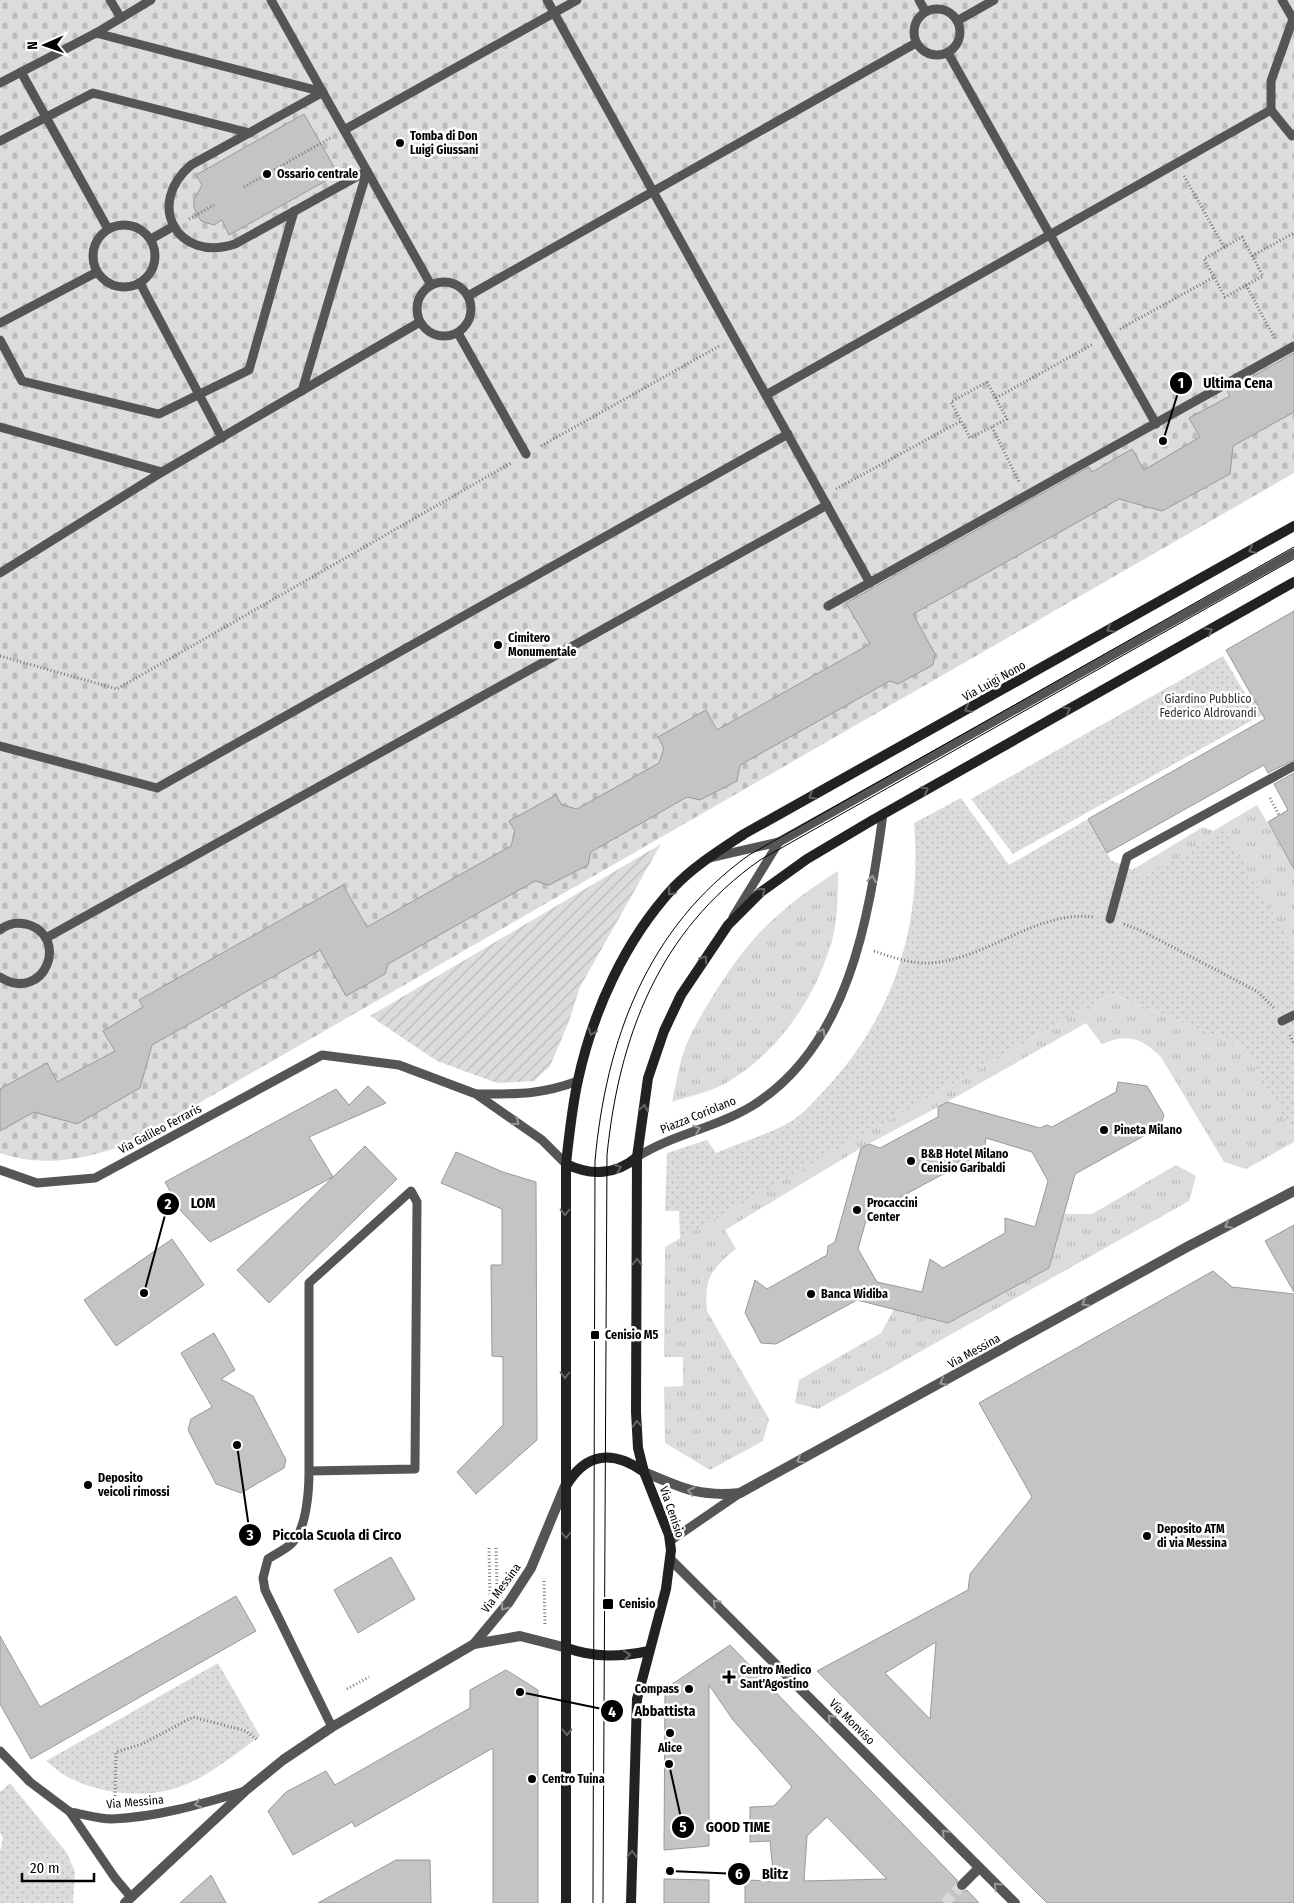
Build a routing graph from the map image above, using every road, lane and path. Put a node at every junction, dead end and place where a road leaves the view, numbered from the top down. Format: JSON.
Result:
{"nodes":[{"id":1,"x":110,"y":0,"type":"edge"},
{"id":2,"x":151,"y":0,"type":"edge"},
{"id":3,"x":271,"y":0,"type":"edge"},
{"id":4,"x":547,"y":0,"type":"edge"},
{"id":5,"x":577,"y":0,"type":"edge"},
{"id":6,"x":920,"y":0,"type":"edge"},
{"id":7,"x":994,"y":0,"type":"edge"},
{"id":8,"x":1282,"y":0,"type":"edge"},
{"id":9,"x":926,"y":10,"type":"junction"},
{"id":10,"x":554,"y":13,"type":"junction"},
{"id":11,"x":120,"y":18,"type":"junction"},
{"id":12,"x":958,"y":20,"type":"junction"},
{"id":13,"x":96,"y":33,"type":"junction"},
{"id":14,"x":916,"y":43,"type":"junction"},
{"id":15,"x":948,"y":52,"type":"junction"},
{"id":16,"x":21,"y":72,"type":"junction"},
{"id":17,"x":0,"y":83,"type":"edge"},
{"id":18,"x":323,"y":92,"type":"junction"},
{"id":19,"x":1271,"y":110,"type":"junction"},
{"id":20,"x":45,"y":116,"type":"junction"},
{"id":21,"x":344,"y":130,"type":"junction"},
{"id":22,"x":250,"y":132,"type":"junction"},
{"id":23,"x":1294,"y":134,"type":"edge"},
{"id":24,"x":0,"y":141,"type":"edge"},
{"id":25,"x":320,"y":144,"type":"dead end"},
{"id":26,"x":1177,"y":164,"type":"junction"},
{"id":27,"x":367,"y":171,"type":"junction"},
{"id":28,"x":244,"y":188,"type":"dead end"},
{"id":29,"x":653,"y":191,"type":"junction"},
{"id":30,"x":214,"y":205,"type":"dead end"},
{"id":31,"x":294,"y":211,"type":"junction"},
{"id":32,"x":196,"y":215,"type":"dead end"},
{"id":33,"x":174,"y":226,"type":"junction"},
{"id":34,"x":108,"y":229,"type":"junction"},
{"id":35,"x":1294,"y":233,"type":"edge"},
{"id":36,"x":1049,"y":234,"type":"junction"},
{"id":37,"x":151,"y":240,"type":"junction"},
{"id":38,"x":1224,"y":247,"type":"junction"},
{"id":39,"x":1252,"y":256,"type":"junction"},
{"id":40,"x":97,"y":272,"type":"junction"},
{"id":41,"x":1214,"y":277,"type":"junction"},
{"id":42,"x":140,"y":283,"type":"junction"},
{"id":43,"x":431,"y":285,"type":"junction"},
{"id":44,"x":1246,"y":285,"type":"junction"},
{"id":45,"x":468,"y":296,"type":"junction"},
{"id":46,"x":420,"y":322,"type":"junction"},
{"id":47,"x":0,"y":323,"type":"edge"},
{"id":48,"x":458,"y":333,"type":"junction"},
{"id":49,"x":734,"y":337,"type":"junction"},
{"id":50,"x":1107,"y":337,"type":"junction"},
{"id":51,"x":0,"y":340,"type":"edge"},
{"id":52,"x":1294,"y":346,"type":"edge"},
{"id":53,"x":1283,"y":352,"type":"junction"},
{"id":54,"x":302,"y":391,"type":"junction"},
{"id":55,"x":199,"y":394,"type":"junction"},
{"id":56,"x":766,"y":395,"type":"junction"},
{"id":57,"x":996,"y":398,"type":"junction"},
{"id":58,"x":961,"y":421,"type":"junction"},
{"id":59,"x":1156,"y":424,"type":"junction"},
{"id":60,"x":0,"y":427,"type":"edge"},
{"id":61,"x":992,"y":427,"type":"junction"},
{"id":62,"x":788,"y":434,"type":"junction"},
{"id":63,"x":222,"y":438,"type":"junction"},
{"id":64,"x":526,"y":454,"type":"junction"},
{"id":65,"x":162,"y":472,"type":"junction"},
{"id":66,"x":1026,"y":496,"type":"junction"},
{"id":67,"x":825,"y":501,"type":"junction"},
{"id":68,"x":1294,"y":526,"type":"edge"},
{"id":69,"x":1294,"y":553,"type":"edge"},
{"id":70,"x":0,"y":572,"type":"edge"},
{"id":71,"x":1294,"y":582,"type":"edge"},
{"id":72,"x":870,"y":583,"type":"junction"},
{"id":73,"x":828,"y":606,"type":"dead end"},
{"id":74,"x":0,"y":656,"type":"edge"},
{"id":75,"x":0,"y":746,"type":"edge"},
{"id":76,"x":1294,"y":766,"type":"edge"},
{"id":77,"x":883,"y":814,"type":"junction"},
{"id":78,"x":779,"y":842,"type":"junction"},
{"id":79,"x":707,"y":859,"type":"junction"},
{"id":80,"x":1110,"y":919,"type":"junction"},
{"id":81,"x":1,"y":925,"type":"edge"},
{"id":82,"x":728,"y":926,"type":"junction"},
{"id":83,"x":46,"y":938,"type":"junction"},
{"id":84,"x":860,"y":946,"type":"junction"},
{"id":85,"x":0,"y":977,"type":"edge"},
{"id":86,"x":1294,"y":1015,"type":"edge"},
{"id":87,"x":1282,"y":1021,"type":"junction"},
{"id":88,"x":1294,"y":1044,"type":"edge"},
{"id":89,"x":578,"y":1081,"type":"junction"},
{"id":90,"x":476,"y":1094,"type":"junction"},
{"id":91,"x":637,"y":1156,"type":"junction"},
{"id":92,"x":566,"y":1164,"type":"junction"},
{"id":93,"x":0,"y":1170,"type":"edge"},
{"id":94,"x":1294,"y":1191,"type":"edge"},
{"id":95,"x":309,"y":1470,"type":"junction"},
{"id":96,"x":644,"y":1472,"type":"junction"},
{"id":97,"x":566,"y":1486,"type":"junction"},
{"id":98,"x":740,"y":1493,"type":"junction"},
{"id":99,"x":670,"y":1541,"type":"junction"},
{"id":100,"x":489,"y":1548,"type":"dead end"},
{"id":101,"x":671,"y":1560,"type":"junction"},
{"id":102,"x":544,"y":1576,"type":"dead end"},
{"id":103,"x":490,"y":1602,"type":"dead end"},
{"id":104,"x":545,"y":1625,"type":"dead end"},
{"id":105,"x":474,"y":1644,"type":"junction"},
{"id":106,"x":567,"y":1648,"type":"junction"},
{"id":107,"x":649,"y":1651,"type":"junction"},
{"id":108,"x":370,"y":1678,"type":"dead end"},
{"id":109,"x":347,"y":1689,"type":"dead end"},
{"id":110,"x":332,"y":1727,"type":"junction"},
{"id":111,"x":257,"y":1740,"type":"dead end"},
{"id":112,"x":0,"y":1751,"type":"edge"},
{"id":113,"x":245,"y":1791,"type":"junction"},
{"id":114,"x":114,"y":1796,"type":"dead end"},
{"id":115,"x":70,"y":1812,"type":"junction"},
{"id":116,"x":979,"y":1868,"type":"junction"},
{"id":117,"x":962,"y":1886,"type":"tunnel mouth"},
{"id":118,"x":128,"y":1900,"type":"edge"},
{"id":119,"x":566,"y":1903,"type":"edge"},
{"id":120,"x":631,"y":1903,"type":"edge"},
{"id":121,"x":1015,"y":1903,"type":"edge"}],
"edges":[{"from":1,"to":11,"type":"lane"},
{"from":2,"to":11,"type":"lane"},
{"from":3,"to":18,"type":"lane"},
{"from":4,"to":10,"type":"lane"},
{"from":5,"to":10,"type":"lane"},
{"from":6,"to":9,"type":"lane"},
{"from":7,"to":12,"type":"lane"},
{"from":8,"to":19,"type":"lane"},
{"from":9,"to":12,"type":"lane"},
{"from":9,"to":14,"type":"lane"},
{"from":10,"to":21,"type":"lane"},
{"from":10,"to":29,"type":"lane"},
{"from":11,"to":13,"type":"lane"},
{"from":12,"to":15,"type":"lane"},
{"from":13,"to":16,"type":"lane"},
{"from":13,"to":18,"type":"lane"},
{"from":14,"to":15,"type":"lane"},
{"from":14,"to":29,"type":"lane"},
{"from":15,"to":36,"type":"lane"},
{"from":16,"to":17,"type":"lane"},
{"from":16,"to":20,"type":"lane"},
{"from":18,"to":21,"type":"lane"},
{"from":18,"to":22,"type":"lane"},
{"from":19,"to":23,"type":"lane"},
{"from":19,"to":26,"type":"lane"},
{"from":20,"to":22,"type":"lane"},
{"from":20,"to":24,"type":"lane"},
{"from":20,"to":34,"type":"lane"},
{"from":21,"to":27,"type":"lane"},
{"from":22,"to":33,"type":"lane"},
{"from":25,"to":28,"type":"path"},
{"from":26,"to":36,"type":"lane"},
{"from":26,"to":38,"type":"path"},
{"from":27,"to":31,"type":"lane"},
{"from":27,"to":43,"type":"lane"},
{"from":27,"to":54,"type":"lane"},
{"from":29,"to":45,"type":"lane"},
{"from":29,"to":49,"type":"lane"},
{"from":30,"to":32,"type":"path"},
{"from":31,"to":33,"type":"lane"},
{"from":31,"to":55,"type":"lane"},
{"from":33,"to":37,"type":"lane"},
{"from":34,"to":37,"type":"lane"},
{"from":34,"to":40,"type":"lane"},
{"from":35,"to":39,"type":"path"},
{"from":36,"to":50,"type":"lane"},
{"from":36,"to":56,"type":"lane"},
{"from":37,"to":42,"type":"lane"},
{"from":38,"to":39,"type":"path"},
{"from":38,"to":41,"type":"path"},
{"from":39,"to":44,"type":"path"},
{"from":40,"to":42,"type":"lane"},
{"from":40,"to":47,"type":"lane"},
{"from":41,"to":44,"type":"path"},
{"from":41,"to":50,"type":"path"},
{"from":42,"to":55,"type":"lane"},
{"from":43,"to":45,"type":"lane"},
{"from":43,"to":46,"type":"lane"},
{"from":44,"to":53,"type":"path"},
{"from":45,"to":48,"type":"lane"},
{"from":46,"to":48,"type":"lane"},
{"from":46,"to":54,"type":"lane"},
{"from":48,"to":64,"type":"lane"},
{"from":49,"to":56,"type":"lane"},
{"from":49,"to":64,"type":"path"},
{"from":50,"to":57,"type":"path"},
{"from":50,"to":59,"type":"lane"},
{"from":51,"to":55,"type":"lane"},
{"from":52,"to":53,"type":"lane"},
{"from":53,"to":59,"type":"lane"},
{"from":54,"to":63,"type":"lane"},
{"from":55,"to":63,"type":"lane"},
{"from":56,"to":62,"type":"lane"},
{"from":57,"to":58,"type":"path"},
{"from":57,"to":61,"type":"path"},
{"from":58,"to":61,"type":"path"},
{"from":58,"to":67,"type":"path"},
{"from":59,"to":66,"type":"lane"},
{"from":60,"to":65,"type":"lane"},
{"from":61,"to":66,"type":"path"},
{"from":62,"to":67,"type":"lane"},
{"from":62,"to":75,"type":"lane"},
{"from":63,"to":65,"type":"lane"},
{"from":64,"to":74,"type":"path"},
{"from":65,"to":70,"type":"lane"},
{"from":66,"to":72,"type":"lane"},
{"from":67,"to":72,"type":"lane"},
{"from":67,"to":83,"type":"lane"},
{"from":68,"to":79,"type":"main road","name":"Via Luigi Nono","one_way":true},
{"from":69,"to":78,"type":"lane"},
{"from":77,"to":71,"type":"main road","one_way":true},
{"from":72,"to":73,"type":"lane"},
{"from":76,"to":80,"type":"lane"},
{"from":82,"to":77,"type":"main road","one_way":true},
{"from":84,"to":77,"type":"lane","name":"Piazza Coriolano","one_way":true},
{"from":78,"to":79,"type":"lane"},
{"from":78,"to":82,"type":"lane"},
{"from":79,"to":89,"type":"main road","one_way":true},
{"from":80,"to":84,"type":"path"},
{"from":80,"to":87,"type":"path"},
{"from":81,"to":83,"type":"lane"},
{"from":91,"to":82,"type":"main road","name":"Piazza Coriolano","one_way":true},
{"from":83,"to":85,"type":"lane"},
{"from":91,"to":84,"type":"lane","name":"Piazza Coriolano","one_way":true},
{"from":86,"to":87,"type":"lane"},
{"from":87,"to":88,"type":"path"},
{"from":89,"to":90,"type":"lane"},
{"from":89,"to":92,"type":"main road"},
{"from":90,"to":92,"type":"lane","one_way":true},
{"from":90,"to":93,"type":"lane","name":"Via Galileo Ferraris"},
{"from":92,"to":91,"type":"main road","one_way":true},
{"from":96,"to":91,"type":"main road","name":"Via Cenisio","one_way":true},
{"from":92,"to":97,"type":"main road","one_way":true},
{"from":94,"to":98,"type":"street","name":"Via Messina","one_way":true},
{"from":95,"to":95,"type":"lane"},
{"from":95,"to":110,"type":"lane"},
{"from":96,"to":97,"type":"main road"},
{"from":98,"to":96,"type":"street","one_way":true},
{"from":96,"to":99,"type":"main road","name":"Via Cenisio"},
{"from":97,"to":105,"type":"street","name":"Via Messina","one_way":true},
{"from":97,"to":106,"type":"main road","one_way":true},
{"from":98,"to":99,"type":"lane","name":"Via Messina"},
{"from":99,"to":101,"type":"main road","name":"Via Cenisio"},
{"from":100,"to":103,"type":"path"},
{"from":101,"to":107,"type":"main road","name":"Via Cenisio"},
{"from":116,"to":101,"type":"street","name":"Via Monviso","one_way":true},
{"from":102,"to":104,"type":"path"},
{"from":105,"to":106,"type":"street","name":"Via Messina"},
{"from":105,"to":110,"type":"street","name":"Via Messina"},
{"from":106,"to":107,"type":"main road","one_way":true},
{"from":106,"to":119,"type":"main road","one_way":true},
{"from":120,"to":107,"type":"main road","name":"Via Cenisio","one_way":true},
{"from":108,"to":109,"type":"path"},
{"from":110,"to":113,"type":"street","name":"Via Messina"},
{"from":111,"to":114,"type":"path"},
{"from":112,"to":115,"type":"lane"},
{"from":113,"to":115,"type":"lane","name":"Via Messina","one_way":true},
{"from":113,"to":118,"type":"street","name":"Via Messina"},
{"from":115,"to":118,"type":"lane","name":"Via Messina"},
{"from":116,"to":117,"type":"street"},
{"from":121,"to":116,"type":"street","name":"Via Monviso","one_way":true}]}
